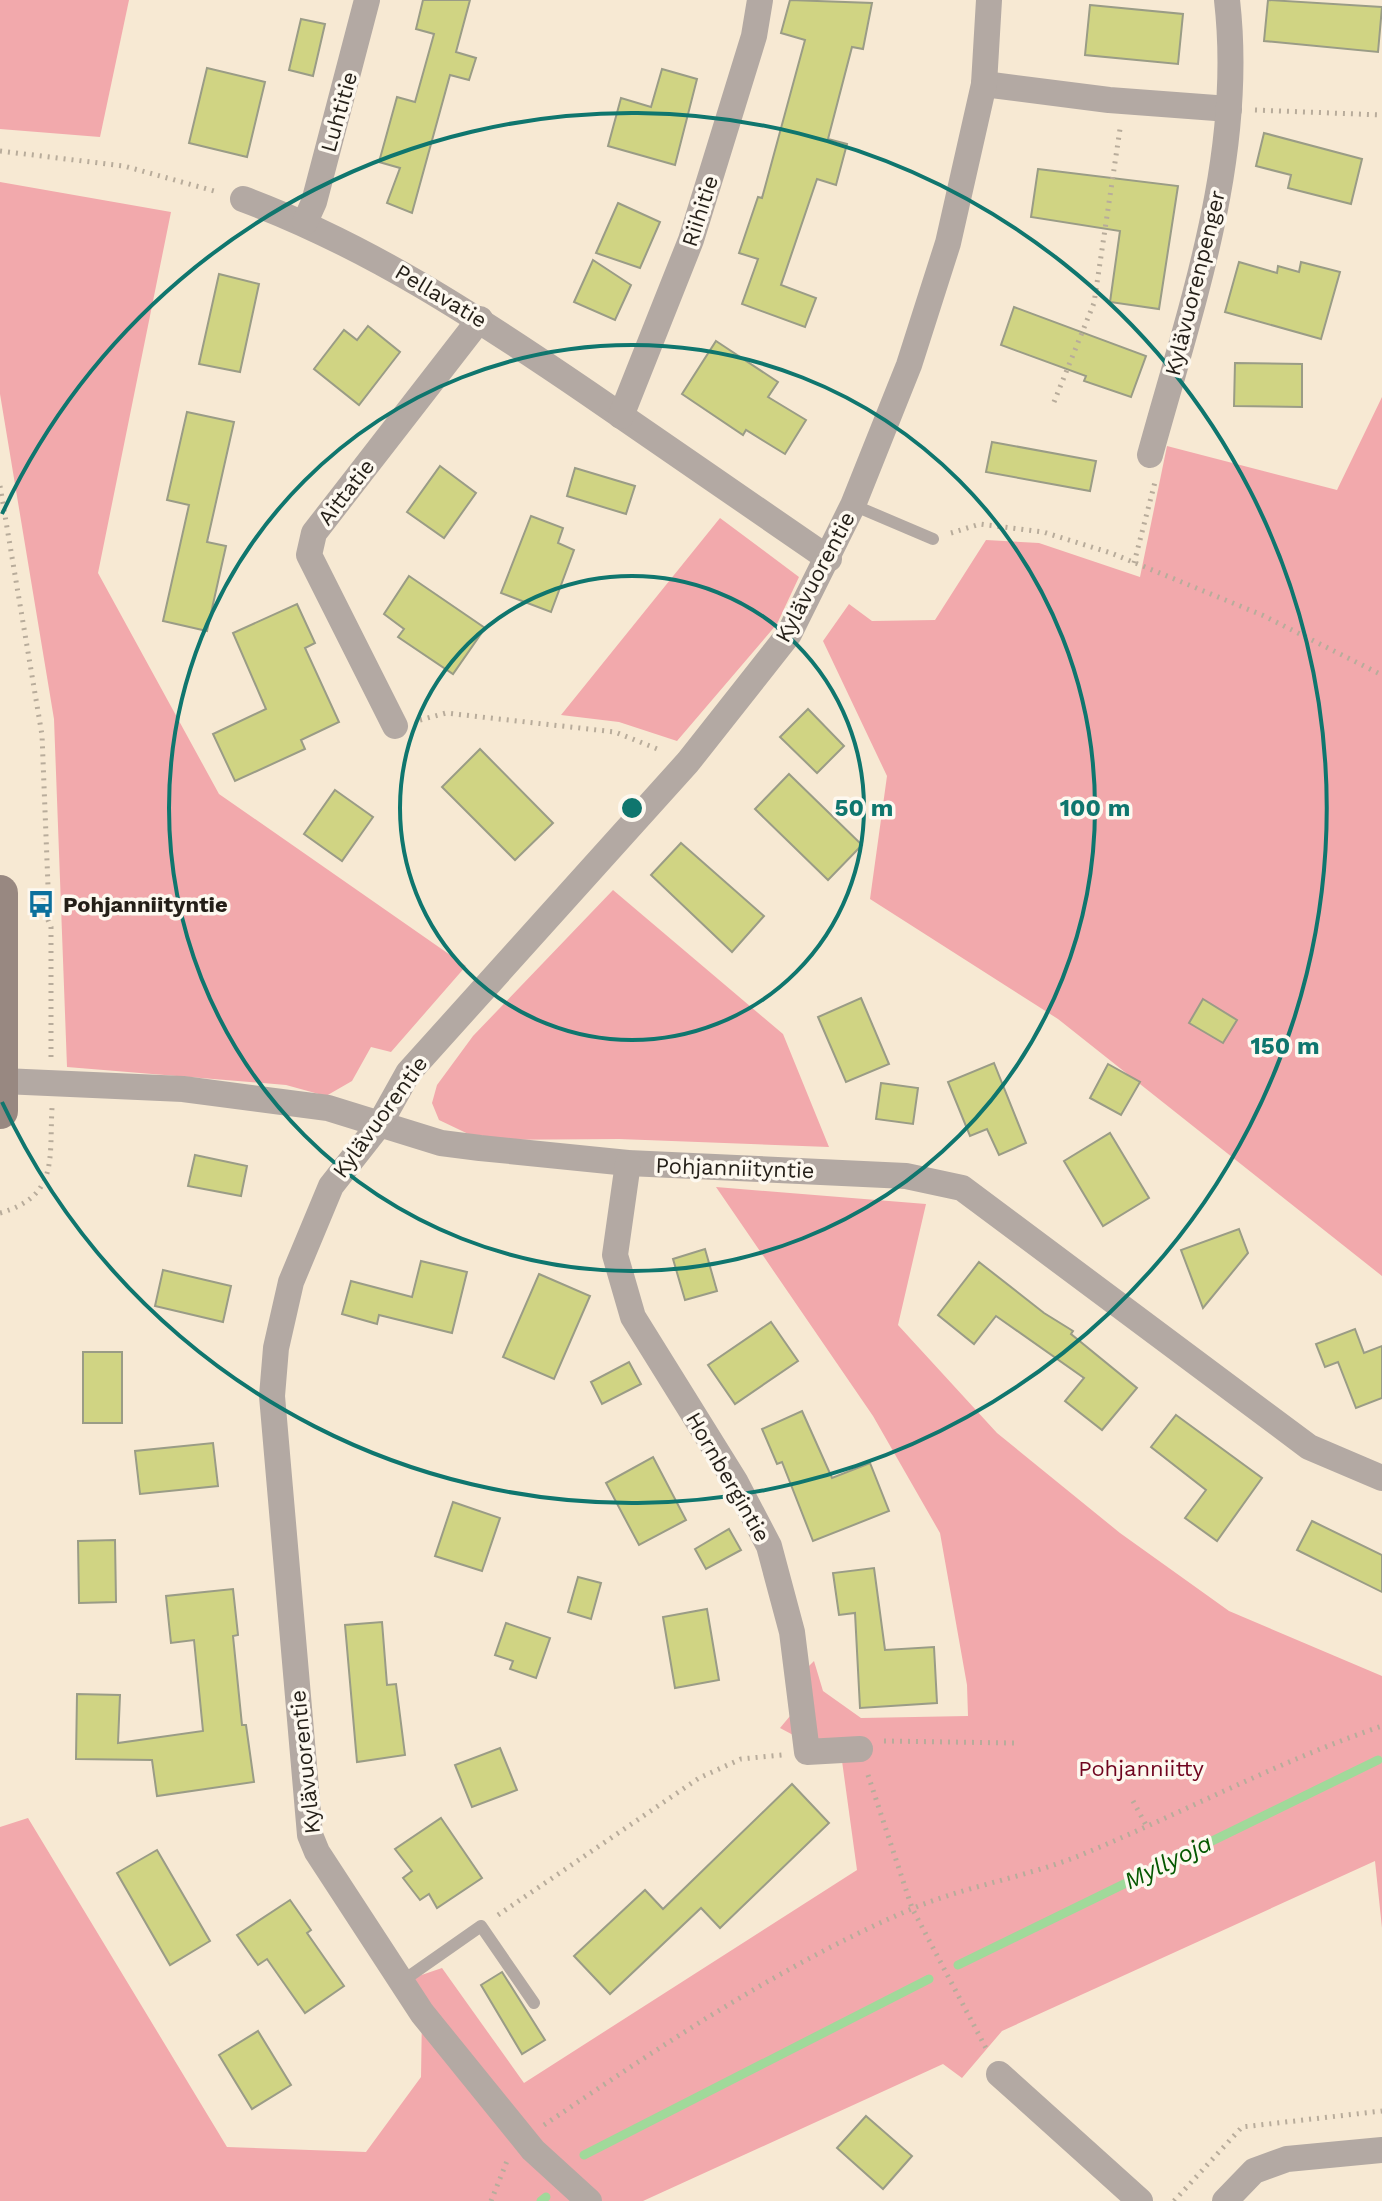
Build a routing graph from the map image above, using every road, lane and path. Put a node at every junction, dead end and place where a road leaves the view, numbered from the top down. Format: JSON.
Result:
{"nodes":[{"id":1,"x":367,"y":0,"type":"edge"},
{"id":2,"x":760,"y":0,"type":"edge"},
{"id":3,"x":989,"y":0,"type":"edge"},
{"id":4,"x":1227,"y":0,"type":"edge"},
{"id":5,"x":984,"y":84,"type":"junction"},
{"id":6,"x":1124,"y":101,"type":"junction"},
{"id":7,"x":1229,"y":109,"type":"junction"},
{"id":8,"x":1382,"y":115,"type":"edge"},
{"id":9,"x":0,"y":151,"type":"edge"},
{"id":10,"x":243,"y":199,"type":"joint"},
{"id":11,"x":305,"y":222,"type":"junction"},
{"id":12,"x":480,"y":319,"type":"junction"},
{"id":13,"x":1054,"y":402,"type":"dead end"},
{"id":14,"x":621,"y":416,"type":"junction"},
{"id":15,"x":1150,"y":455,"type":"joint"},
{"id":16,"x":0,"y":486,"type":"edge"},
{"id":17,"x":853,"y":505,"type":"junction"},
{"id":18,"x":933,"y":539,"type":"joint"},
{"id":19,"x":829,"y":559,"type":"junction"},
{"id":20,"x":1134,"y":563,"type":"junction"},
{"id":21,"x":1382,"y":675,"type":"edge"},
{"id":22,"x":395,"y":726,"type":"joint"},
{"id":23,"x":688,"y":762,"type":"junction"},
{"id":24,"x":0,"y":893,"type":"edge"},
{"id":25,"x":53,"y":1084,"type":"junction"},
{"id":26,"x":1,"y":1096,"type":"edge"},
{"id":27,"x":379,"y":1125,"type":"junction"},
{"id":28,"x":628,"y":1163,"type":"junction"},
{"id":29,"x":0,"y":1213,"type":"edge"},
{"id":30,"x":1382,"y":1478,"type":"edge"},
{"id":31,"x":1382,"y":1726,"type":"edge"},
{"id":32,"x":1014,"y":1743,"type":"dead end"},
{"id":33,"x":860,"y":1749,"type":"junction"},
{"id":34,"x":807,"y":1752,"type":"junction"},
{"id":35,"x":1133,"y":1801,"type":"dead end"},
{"id":36,"x":1146,"y":1825,"type":"junction"},
{"id":37,"x":912,"y":1908,"type":"junction"},
{"id":38,"x":481,"y":1926,"type":"junction"},
{"id":39,"x":401,"y":1982,"type":"junction"},
{"id":40,"x":534,"y":2003,"type":"dead end"},
{"id":41,"x":999,"y":2074,"type":"joint"},
{"id":42,"x":522,"y":2136,"type":"junction"},
{"id":43,"x":1382,"y":2150,"type":"edge"},
{"id":44,"x":491,"y":2201,"type":"edge"},
{"id":45,"x":589,"y":2201,"type":"edge"},
{"id":46,"x":1140,"y":2201,"type":"edge"},
{"id":47,"x":1225,"y":2201,"type":"edge"}],
"edges":[{"from":1,"to":11,"type":"street","name":"Luhtitie"},
{"from":2,"to":14,"type":"street","name":"Riihitie"},
{"from":3,"to":5,"type":"street","name":"Kylävuorentie"},
{"from":4,"to":7,"type":"street","name":"Kylävuorenpenger"},
{"from":5,"to":6,"type":"street"},
{"from":5,"to":17,"type":"street","name":"Kylävuorentie"},
{"from":6,"to":7,"type":"street"},
{"from":6,"to":13,"type":"path"},
{"from":7,"to":8,"type":"path"},
{"from":7,"to":15,"type":"street","name":"Kylävuorenpenger"},
{"from":9,"to":10,"type":"path"},
{"from":10,"to":11,"type":"street","name":"Pellavatie"},
{"from":11,"to":12,"type":"street","name":"Pellavatie"},
{"from":12,"to":14,"type":"street","name":"Pellavatie"},
{"from":12,"to":22,"type":"street","name":"Aittatie"},
{"from":14,"to":19,"type":"street","name":"Pellavatie"},
{"from":15,"to":20,"type":"path"},
{"from":16,"to":25,"type":"path"},
{"from":17,"to":18,"type":"lane"},
{"from":17,"to":19,"type":"street","name":"Kylävuorentie"},
{"from":18,"to":20,"type":"path"},
{"from":19,"to":23,"type":"street","name":"Kylävuorentie"},
{"from":20,"to":21,"type":"path"},
{"from":22,"to":23,"type":"path"},
{"from":23,"to":27,"type":"street","name":"Kylävuorentie"},
{"from":24,"to":26,"type":"street"},
{"from":25,"to":26,"type":"street","name":"Pohjanniityntie"},
{"from":25,"to":27,"type":"street","name":"Pohjanniityntie"},
{"from":25,"to":29,"type":"path"},
{"from":27,"to":28,"type":"street","name":"Pohjanniityntie"},
{"from":27,"to":39,"type":"street","name":"Kylävuorentie"},
{"from":28,"to":30,"type":"street","name":"Pohjanniityntie"},
{"from":28,"to":34,"type":"street","name":"Hornbergintie"},
{"from":31,"to":36,"type":"path"},
{"from":32,"to":33,"type":"path"},
{"from":33,"to":34,"type":"street"},
{"from":33,"to":37,"type":"path"},
{"from":34,"to":38,"type":"path"},
{"from":35,"to":36,"type":"path"},
{"from":36,"to":37,"type":"path"},
{"from":37,"to":41,"type":"path"},
{"from":37,"to":42,"type":"path"},
{"from":38,"to":39,"type":"lane"},
{"from":38,"to":40,"type":"lane"},
{"from":39,"to":42,"type":"street","name":"Kylävuorentie"},
{"from":41,"to":46,"type":"street"},
{"from":42,"to":44,"type":"path"},
{"from":42,"to":45,"type":"street","name":"Kylävuorentie"},
{"from":43,"to":47,"type":"street"}]}
